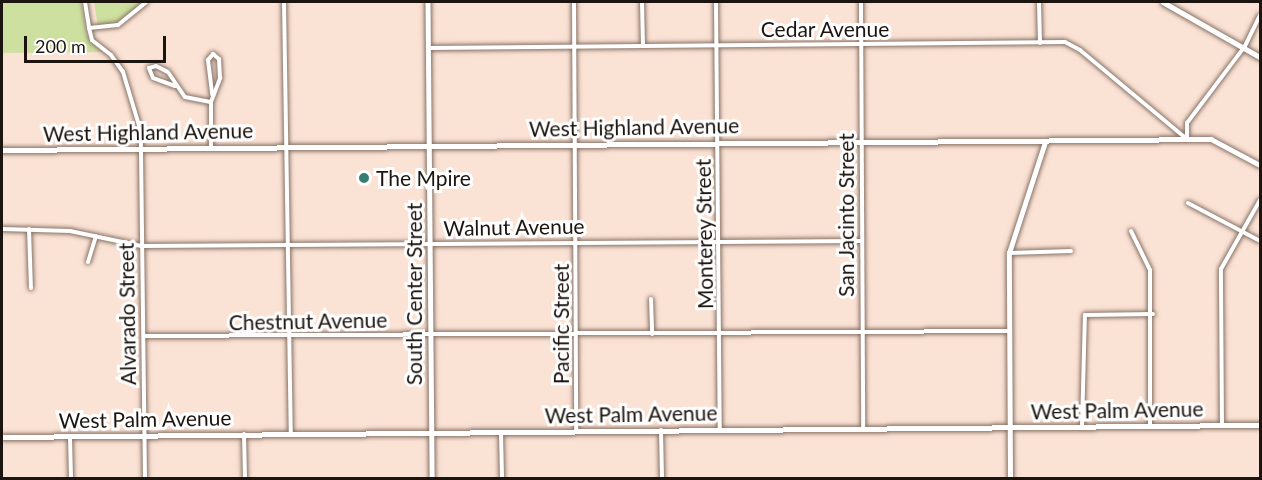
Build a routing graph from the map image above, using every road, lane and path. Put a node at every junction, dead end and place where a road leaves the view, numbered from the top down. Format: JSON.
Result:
{"nodes":[{"id":1,"x":86,"y":2,"type":"edge"},
{"id":2,"x":146,"y":2,"type":"edge"},
{"id":3,"x":284,"y":2,"type":"edge"},
{"id":4,"x":428,"y":2,"type":"edge"},
{"id":5,"x":574,"y":2,"type":"edge"},
{"id":6,"x":642,"y":2,"type":"edge"},
{"id":7,"x":716,"y":2,"type":"edge"},
{"id":8,"x":861,"y":2,"type":"edge"},
{"id":9,"x":1039,"y":2,"type":"edge"},
{"id":10,"x":1163,"y":2,"type":"edge"},
{"id":11,"x":1260,"y":15,"type":"edge"},
{"id":12,"x":89,"y":28,"type":"junction"},
{"id":13,"x":1040,"y":43,"type":"junction"},
{"id":14,"x":716,"y":44,"type":"junction"},
{"id":15,"x":643,"y":45,"type":"junction"},
{"id":16,"x":861,"y":45,"type":"junction"},
{"id":17,"x":574,"y":46,"type":"junction"},
{"id":18,"x":1245,"y":46,"type":"junction"},
{"id":19,"x":429,"y":48,"type":"junction"},
{"id":20,"x":1260,"y":57,"type":"edge"},
{"id":21,"x":175,"y":86,"type":"junction"},
{"id":22,"x":212,"y":95,"type":"junction"},
{"id":23,"x":211,"y":102,"type":"junction"},
{"id":24,"x":1187,"y":139,"type":"junction"},
{"id":25,"x":862,"y":142,"type":"junction"},
{"id":26,"x":1045,"y":142,"type":"junction"},
{"id":27,"x":717,"y":143,"type":"junction"},
{"id":28,"x":575,"y":145,"type":"junction"},
{"id":29,"x":430,"y":146,"type":"junction"},
{"id":30,"x":211,"y":147,"type":"junction"},
{"id":31,"x":142,"y":148,"type":"junction"},
{"id":32,"x":285,"y":148,"type":"junction"},
{"id":33,"x":2,"y":150,"type":"edge"},
{"id":34,"x":1260,"y":165,"type":"edge"},
{"id":35,"x":1260,"y":200,"type":"edge"},
{"id":36,"x":1188,"y":203,"type":"dead end"},
{"id":37,"x":2,"y":229,"type":"edge"},
{"id":38,"x":29,"y":229,"type":"junction"},
{"id":39,"x":1131,"y":231,"type":"dead end"},
{"id":40,"x":1241,"y":231,"type":"junction"},
{"id":41,"x":96,"y":236,"type":"junction"},
{"id":42,"x":719,"y":239,"type":"junction"},
{"id":43,"x":575,"y":241,"type":"junction"},
{"id":44,"x":862,"y":241,"type":"junction"},
{"id":45,"x":1260,"y":241,"type":"edge"},
{"id":46,"x":286,"y":242,"type":"junction"},
{"id":47,"x":430,"y":243,"type":"junction"},
{"id":48,"x":141,"y":246,"type":"junction"},
{"id":49,"x":1071,"y":251,"type":"dead end"},
{"id":50,"x":1009,"y":253,"type":"junction"},
{"id":51,"x":88,"y":262,"type":"dead end"},
{"id":52,"x":30,"y":288,"type":"dead end"},
{"id":53,"x":651,"y":299,"type":"dead end"},
{"id":54,"x":1153,"y":314,"type":"junction"},
{"id":55,"x":1009,"y":331,"type":"junction"},
{"id":56,"x":861,"y":332,"type":"junction"},
{"id":57,"x":430,"y":334,"type":"junction"},
{"id":58,"x":652,"y":334,"type":"junction"},
{"id":59,"x":720,"y":334,"type":"junction"},
{"id":60,"x":576,"y":335,"type":"junction"},
{"id":61,"x":144,"y":336,"type":"junction"},
{"id":62,"x":287,"y":338,"type":"junction"},
{"id":63,"x":1260,"y":425,"type":"edge"},
{"id":64,"x":1150,"y":426,"type":"junction"},
{"id":65,"x":1222,"y":426,"type":"junction"},
{"id":66,"x":1082,"y":427,"type":"junction"},
{"id":67,"x":1010,"y":428,"type":"junction"},
{"id":68,"x":863,"y":429,"type":"junction"},
{"id":69,"x":661,"y":430,"type":"junction"},
{"id":70,"x":720,"y":430,"type":"junction"},
{"id":71,"x":576,"y":431,"type":"junction"},
{"id":72,"x":244,"y":433,"type":"junction"},
{"id":73,"x":291,"y":433,"type":"junction"},
{"id":74,"x":432,"y":433,"type":"junction"},
{"id":75,"x":501,"y":433,"type":"junction"},
{"id":76,"x":144,"y":436,"type":"junction"},
{"id":77,"x":2,"y":437,"type":"edge"},
{"id":78,"x":70,"y":437,"type":"junction"},
{"id":79,"x":71,"y":478,"type":"edge"},
{"id":80,"x":145,"y":478,"type":"edge"},
{"id":81,"x":245,"y":478,"type":"edge"},
{"id":82,"x":432,"y":478,"type":"edge"},
{"id":83,"x":502,"y":478,"type":"edge"},
{"id":84,"x":662,"y":478,"type":"edge"},
{"id":85,"x":1010,"y":478,"type":"edge"}],
"edges":[{"from":1,"to":12,"type":"street"},
{"from":2,"to":12,"type":"street"},
{"from":3,"to":32,"type":"street"},
{"from":4,"to":19,"type":"street","name":"South Center Street"},
{"from":5,"to":17,"type":"street","name":"Pacific Street"},
{"from":6,"to":15,"type":"street"},
{"from":7,"to":14,"type":"street","name":"Monterey Street"},
{"from":8,"to":16,"type":"street","name":"San Jacinto Street"},
{"from":9,"to":13,"type":"street"},
{"from":10,"to":18,"type":"street"},
{"from":11,"to":18,"type":"street"},
{"from":12,"to":31,"type":"street","name":"Alvarado Street"},
{"from":13,"to":16,"type":"street","name":"Cedar Avenue"},
{"from":13,"to":24,"type":"street","name":"Cedar Avenue"},
{"from":14,"to":15,"type":"street","name":"Cedar Avenue"},
{"from":14,"to":16,"type":"street","name":"Cedar Avenue"},
{"from":14,"to":27,"type":"street","name":"Monterey Street"},
{"from":15,"to":17,"type":"street","name":"Cedar Avenue"},
{"from":16,"to":25,"type":"street","name":"San Jacinto Street"},
{"from":17,"to":19,"type":"street","name":"Cedar Avenue"},
{"from":17,"to":28,"type":"street","name":"Pacific Street"},
{"from":18,"to":20,"type":"street"},
{"from":18,"to":24,"type":"street"},
{"from":19,"to":29,"type":"street","name":"South Center Street"},
{"from":21,"to":21,"type":"street"},
{"from":21,"to":23,"type":"street"},
{"from":22,"to":22,"type":"street"},
{"from":22,"to":23,"type":"street"},
{"from":23,"to":30,"type":"street"},
{"from":24,"to":26,"type":"street","name":"West Highland Avenue"},
{"from":24,"to":34,"type":"street","name":"West Highland Avenue"},
{"from":25,"to":26,"type":"street","name":"West Highland Avenue"},
{"from":25,"to":27,"type":"street","name":"West Highland Avenue"},
{"from":25,"to":44,"type":"street","name":"San Jacinto Street"},
{"from":26,"to":50,"type":"street"},
{"from":27,"to":28,"type":"street","name":"West Highland Avenue"},
{"from":27,"to":42,"type":"street","name":"Monterey Street"},
{"from":28,"to":29,"type":"street","name":"West Highland Avenue"},
{"from":28,"to":43,"type":"street","name":"Pacific Street"},
{"from":29,"to":32,"type":"street","name":"West Highland Avenue"},
{"from":29,"to":47,"type":"street","name":"South Center Street"},
{"from":30,"to":31,"type":"street","name":"West Highland Avenue"},
{"from":30,"to":32,"type":"street","name":"West Highland Avenue"},
{"from":31,"to":33,"type":"street","name":"West Highland Avenue"},
{"from":31,"to":48,"type":"street","name":"Alvarado Street"},
{"from":32,"to":46,"type":"street"},
{"from":35,"to":40,"type":"street"},
{"from":36,"to":40,"type":"street"},
{"from":37,"to":38,"type":"street","name":"Walnut Avenue"},
{"from":38,"to":41,"type":"street","name":"Walnut Avenue"},
{"from":38,"to":52,"type":"street"},
{"from":39,"to":54,"type":"street"},
{"from":40,"to":45,"type":"street"},
{"from":40,"to":65,"type":"street"},
{"from":41,"to":48,"type":"street","name":"Walnut Avenue"},
{"from":41,"to":51,"type":"street"},
{"from":42,"to":43,"type":"street","name":"Walnut Avenue"},
{"from":42,"to":44,"type":"street","name":"Walnut Avenue"},
{"from":42,"to":59,"type":"street","name":"Monterey Street"},
{"from":43,"to":47,"type":"street","name":"Walnut Avenue"},
{"from":43,"to":60,"type":"street","name":"Pacific Street"},
{"from":44,"to":56,"type":"street","name":"San Jacinto Street"},
{"from":46,"to":47,"type":"street","name":"Walnut Avenue"},
{"from":46,"to":48,"type":"street","name":"Walnut Avenue"},
{"from":46,"to":62,"type":"street"},
{"from":47,"to":57,"type":"street","name":"South Center Street"},
{"from":48,"to":61,"type":"street","name":"Alvarado Street"},
{"from":49,"to":50,"type":"street"},
{"from":50,"to":55,"type":"street"},
{"from":53,"to":58,"type":"street"},
{"from":54,"to":64,"type":"street"},
{"from":54,"to":66,"type":"street"},
{"from":55,"to":56,"type":"street","name":"Chestnut Avenue"},
{"from":55,"to":67,"type":"street"},
{"from":56,"to":59,"type":"street","name":"Chestnut Avenue"},
{"from":56,"to":68,"type":"street","name":"San Jacinto Street"},
{"from":57,"to":60,"type":"street","name":"Chestnut Avenue"},
{"from":57,"to":62,"type":"street","name":"Chestnut Avenue"},
{"from":57,"to":74,"type":"street","name":"South Center Street"},
{"from":58,"to":59,"type":"street","name":"Chestnut Avenue"},
{"from":58,"to":60,"type":"street","name":"Chestnut Avenue"},
{"from":59,"to":70,"type":"street","name":"Monterey Street"},
{"from":60,"to":71,"type":"street","name":"Pacific Street"},
{"from":61,"to":62,"type":"street","name":"Chestnut Avenue"},
{"from":61,"to":76,"type":"street","name":"Alvarado Street"},
{"from":62,"to":73,"type":"street"},
{"from":63,"to":65,"type":"street","name":"West Palm Avenue"},
{"from":64,"to":65,"type":"street","name":"West Palm Avenue"},
{"from":64,"to":66,"type":"street","name":"West Palm Avenue"},
{"from":66,"to":67,"type":"street","name":"West Palm Avenue"},
{"from":67,"to":68,"type":"street","name":"West Palm Avenue"},
{"from":67,"to":85,"type":"street"},
{"from":68,"to":70,"type":"street","name":"West Palm Avenue"},
{"from":69,"to":70,"type":"street","name":"West Palm Avenue"},
{"from":69,"to":71,"type":"street","name":"West Palm Avenue"},
{"from":69,"to":84,"type":"street"},
{"from":71,"to":75,"type":"street","name":"West Palm Avenue"},
{"from":72,"to":73,"type":"street","name":"West Palm Avenue"},
{"from":72,"to":76,"type":"street","name":"West Palm Avenue"},
{"from":72,"to":81,"type":"street"},
{"from":73,"to":74,"type":"street","name":"West Palm Avenue"},
{"from":74,"to":75,"type":"street","name":"West Palm Avenue"},
{"from":74,"to":82,"type":"street","name":"South Center Street"},
{"from":75,"to":83,"type":"street"},
{"from":76,"to":78,"type":"street","name":"West Palm Avenue"},
{"from":76,"to":80,"type":"street","name":"Alvarado Street"},
{"from":77,"to":78,"type":"street","name":"West Palm Avenue"},
{"from":78,"to":79,"type":"street"}]}
